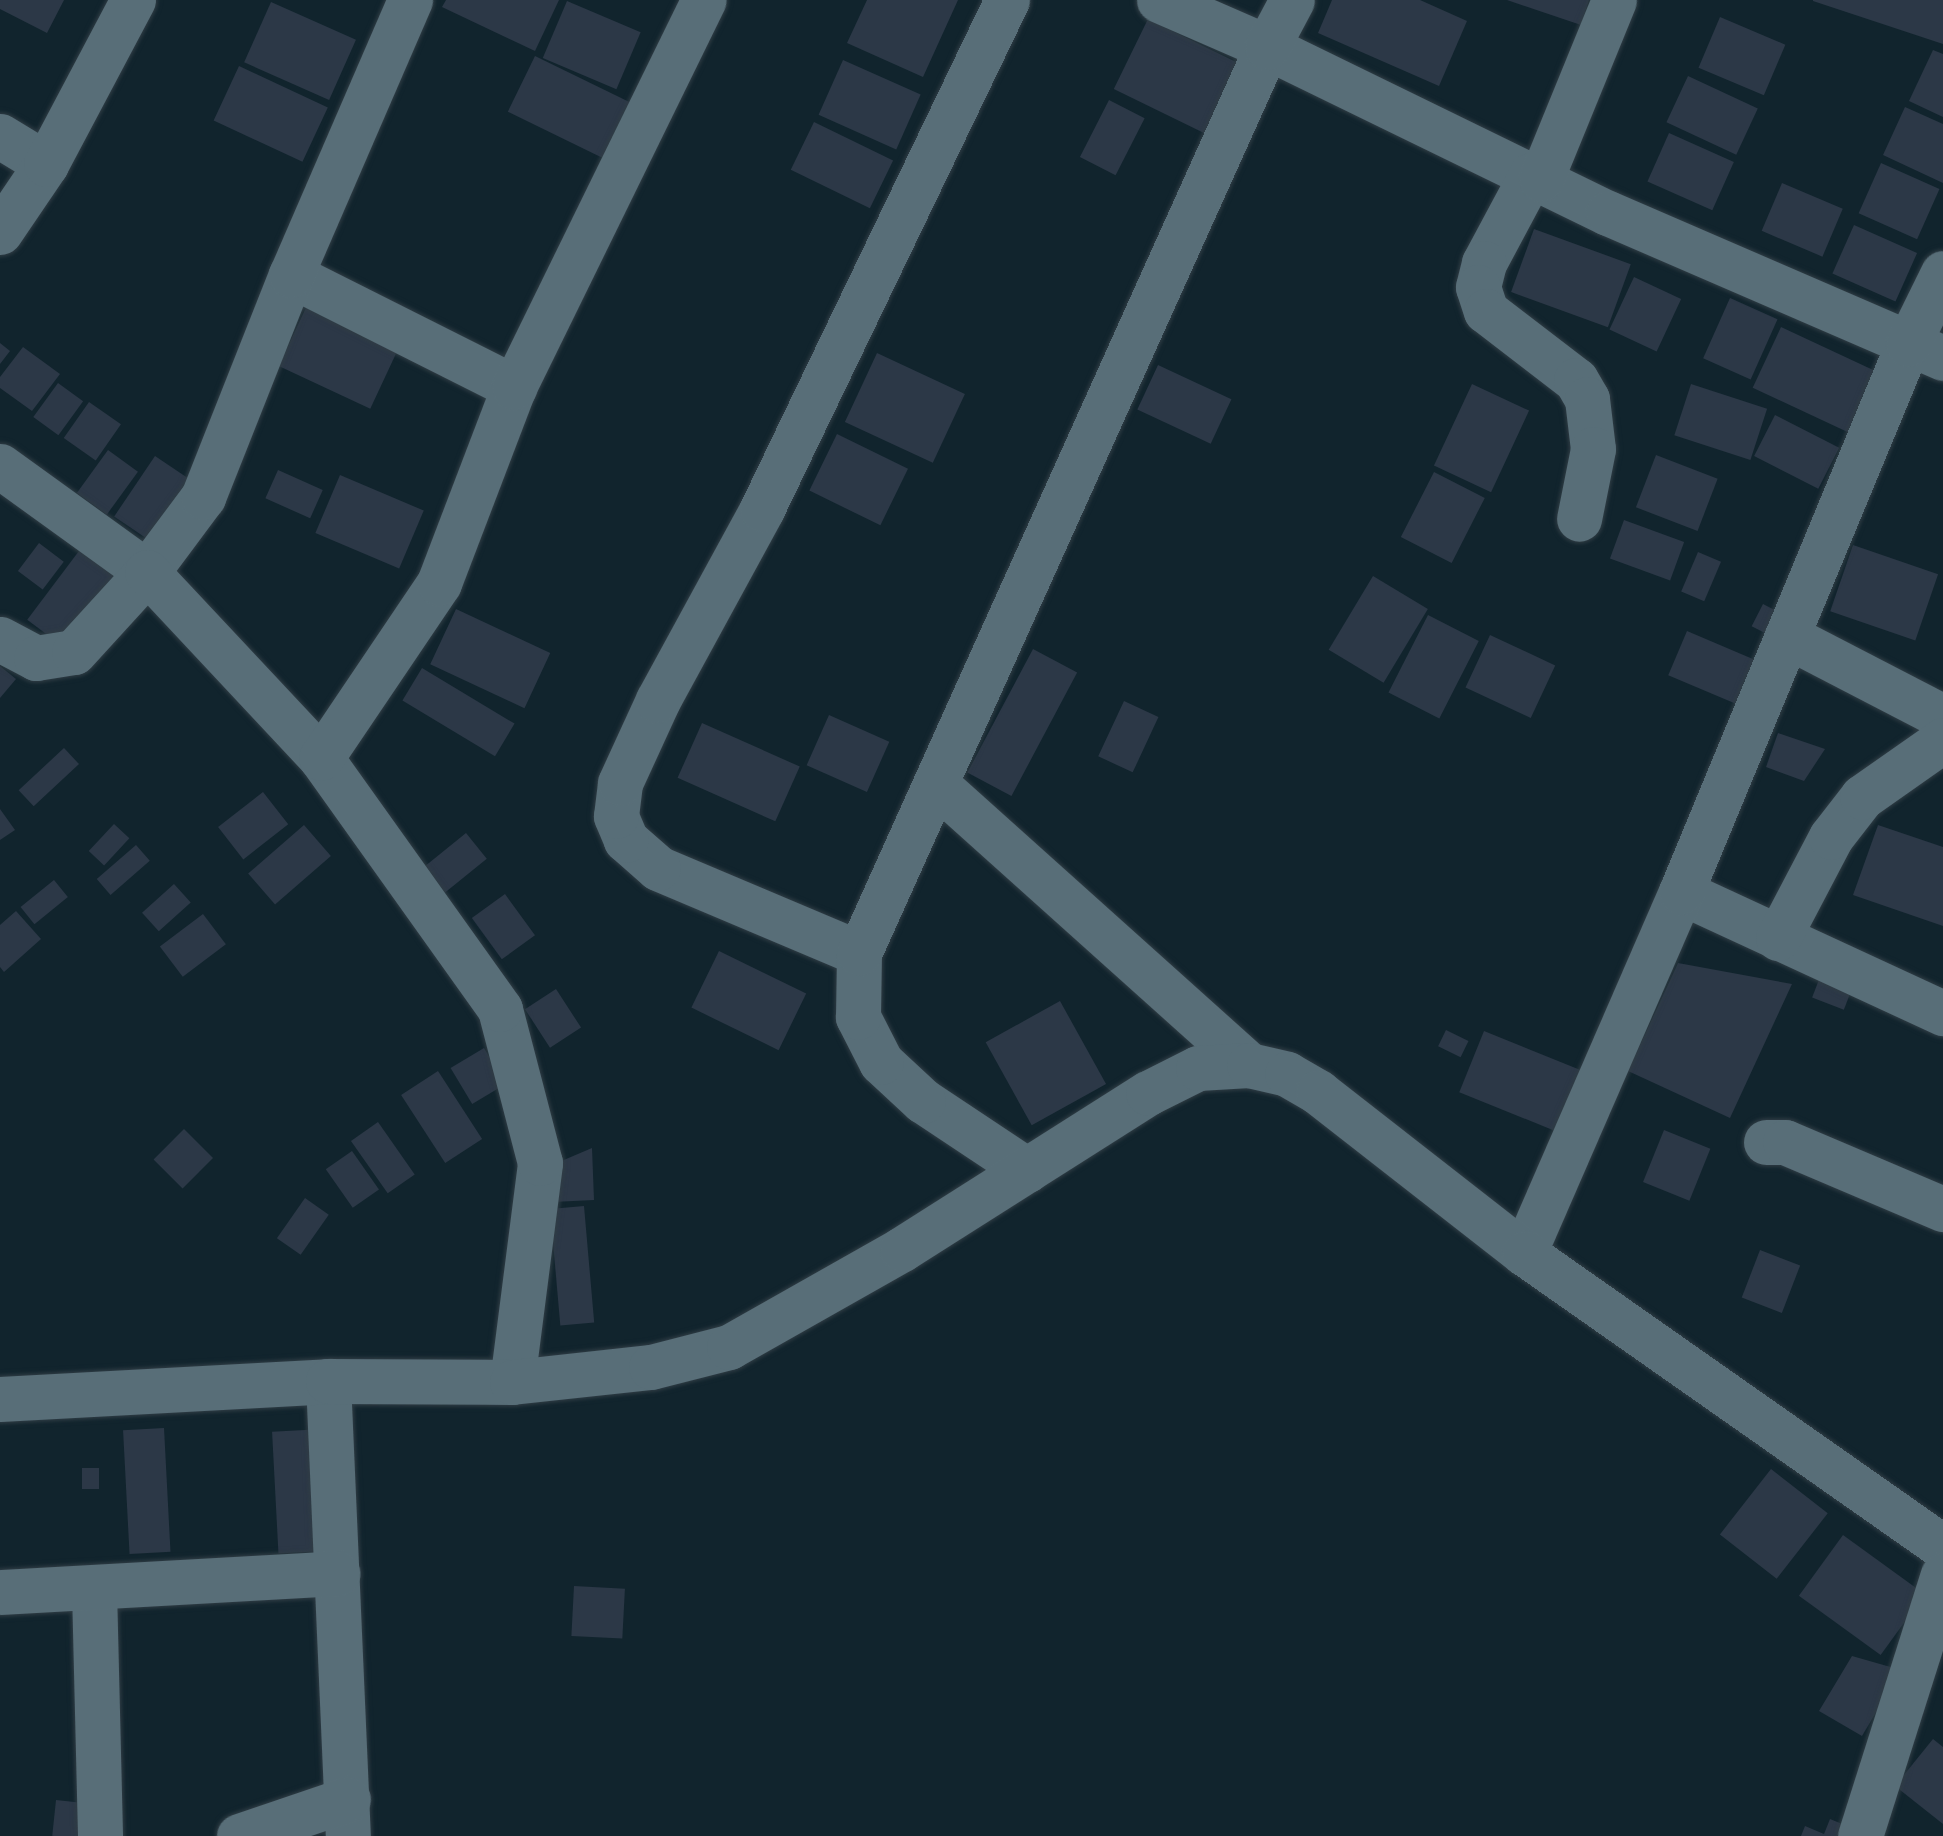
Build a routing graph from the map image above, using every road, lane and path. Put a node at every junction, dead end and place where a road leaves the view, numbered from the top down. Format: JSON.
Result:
{"nodes":[{"id":1,"x":134,"y":0,"type":"edge"},
{"id":2,"x":410,"y":0,"type":"edge"},
{"id":3,"x":704,"y":0,"type":"edge"},
{"id":4,"x":1007,"y":0,"type":"edge"},
{"id":5,"x":1159,"y":0,"type":"edge"},
{"id":6,"x":1292,"y":0,"type":"edge"},
{"id":7,"x":1614,"y":0,"type":"edge"},
{"id":8,"x":1266,"y":47,"type":"junction"},
{"id":9,"x":0,"y":136,"type":"edge"},
{"id":10,"x":46,"y":164,"type":"junction"},
{"id":11,"x":1536,"y":177,"type":"junction"},
{"id":12,"x":0,"y":232,"type":"edge"},
{"id":13,"x":1943,"y":273,"type":"edge"},
{"id":14,"x":292,"y":275,"type":"junction"},
{"id":15,"x":1926,"y":351,"type":"edge"},
{"id":16,"x":514,"y":387,"type":"junction"},
{"id":17,"x":0,"y":466,"type":"edge"},
{"id":18,"x":1579,"y":519,"type":"dead end"},
{"id":19,"x":147,"y":572,"type":"junction"},
{"id":20,"x":1787,"y":636,"type":"junction"},
{"id":21,"x":0,"y":639,"type":"edge"},
{"id":22,"x":1943,"y":718,"type":"edge"},
{"id":23,"x":1943,"y":740,"type":"edge"},
{"id":24,"x":321,"y":758,"type":"junction"},
{"id":25,"x":936,"y":784,"type":"junction"},
{"id":26,"x":1681,"y":892,"type":"junction"},
{"id":27,"x":1778,"y":938,"type":"junction"},
{"id":28,"x":860,"y":953,"type":"junction"},
{"id":29,"x":1943,"y":1014,"type":"edge"},
{"id":30,"x":1249,"y":1065,"type":"junction"},
{"id":31,"x":1766,"y":1142,"type":"dead end"},
{"id":32,"x":1027,"y":1170,"type":"junction"},
{"id":33,"x":1943,"y":1209,"type":"edge"},
{"id":34,"x":1524,"y":1254,"type":"junction"},
{"id":35,"x":328,"y":1382,"type":"junction"},
{"id":36,"x":512,"y":1382,"type":"junction"},
{"id":37,"x":0,"y":1399,"type":"edge"},
{"id":38,"x":1943,"y":1546,"type":"edge"},
{"id":39,"x":337,"y":1574,"type":"junction"},
{"id":40,"x":1941,"y":1587,"type":"edge"},
{"id":41,"x":94,"y":1588,"type":"junction"},
{"id":42,"x":0,"y":1592,"type":"edge"},
{"id":43,"x":348,"y":1818,"type":"edge"},
{"id":44,"x":100,"y":1836,"type":"edge"},
{"id":45,"x":239,"y":1836,"type":"edge"},
{"id":46,"x":1860,"y":1836,"type":"edge"}],
"edges":[{"from":1,"to":10,"type":"street"},
{"from":2,"to":14,"type":"street"},
{"from":3,"to":16,"type":"street"},
{"from":4,"to":28,"type":"street"},
{"from":5,"to":8,"type":"street"},
{"from":6,"to":8,"type":"street"},
{"from":7,"to":11,"type":"street"},
{"from":8,"to":11,"type":"street"},
{"from":8,"to":25,"type":"street"},
{"from":9,"to":10,"type":"street"},
{"from":10,"to":12,"type":"street"},
{"from":11,"to":15,"type":"street"},
{"from":11,"to":18,"type":"street"},
{"from":13,"to":15,"type":"street"},
{"from":14,"to":16,"type":"street"},
{"from":14,"to":19,"type":"street"},
{"from":15,"to":20,"type":"street"},
{"from":16,"to":24,"type":"street"},
{"from":17,"to":19,"type":"street"},
{"from":19,"to":21,"type":"street"},
{"from":19,"to":24,"type":"street"},
{"from":20,"to":22,"type":"street"},
{"from":20,"to":26,"type":"street"},
{"from":23,"to":27,"type":"street"},
{"from":24,"to":36,"type":"street"},
{"from":25,"to":28,"type":"street"},
{"from":25,"to":30,"type":"street"},
{"from":26,"to":27,"type":"street"},
{"from":26,"to":34,"type":"street"},
{"from":27,"to":29,"type":"street"},
{"from":28,"to":32,"type":"street"},
{"from":30,"to":32,"type":"street"},
{"from":30,"to":34,"type":"street"},
{"from":31,"to":33,"type":"street"},
{"from":32,"to":36,"type":"street"},
{"from":34,"to":38,"type":"street"},
{"from":35,"to":36,"type":"street"},
{"from":35,"to":37,"type":"street"},
{"from":35,"to":39,"type":"street"},
{"from":39,"to":41,"type":"street"},
{"from":39,"to":43,"type":"street"},
{"from":40,"to":46,"type":"street"},
{"from":41,"to":42,"type":"street"},
{"from":41,"to":44,"type":"street"},
{"from":43,"to":45,"type":"street"}]}
